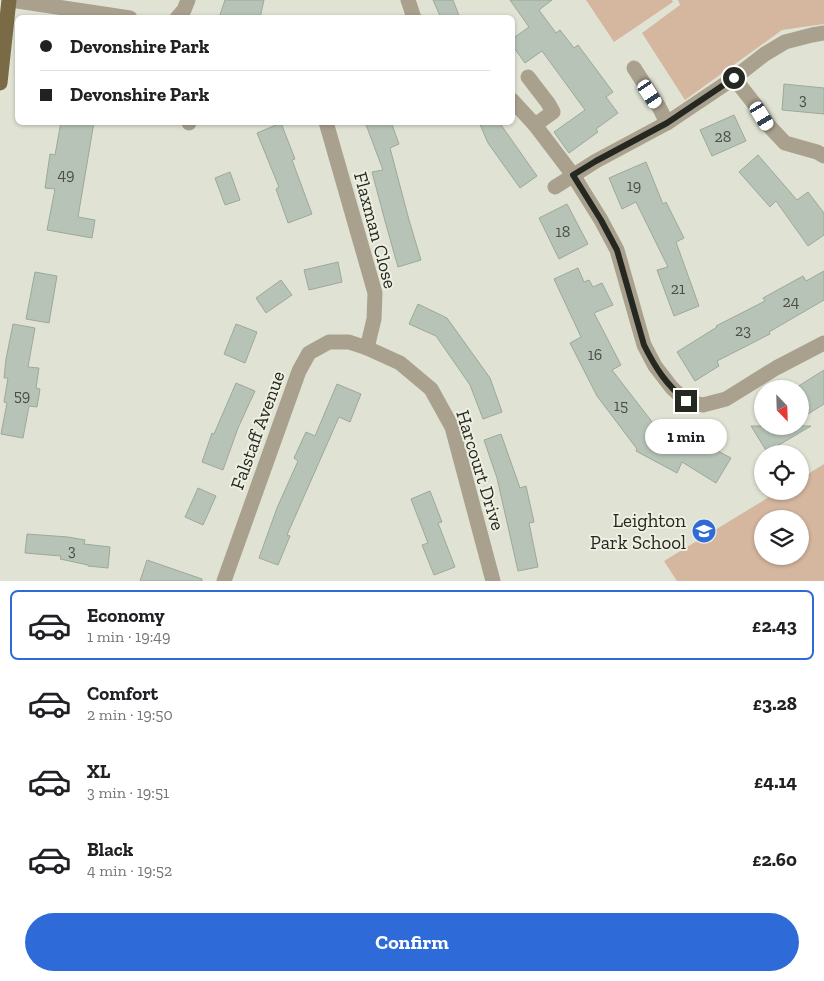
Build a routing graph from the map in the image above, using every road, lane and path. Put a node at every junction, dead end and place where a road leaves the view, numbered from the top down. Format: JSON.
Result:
{"nodes":[{"id":1,"x":10,"y":0,"type":"edge"},
{"id":2,"x":188,"y":0,"type":"edge"},
{"id":3,"x":408,"y":0,"type":"edge"},
{"id":4,"x":110,"y":15,"type":"edge"},
{"id":5,"x":179,"y":15,"type":"edge"},
{"id":6,"x":413,"y":15,"type":"edge"},
{"id":7,"x":824,"y":33,"type":"edge"},
{"id":8,"x":634,"y":68,"type":"dead end"},
{"id":9,"x":528,"y":77,"type":"dead end"},
{"id":10,"x":734,"y":78,"type":"junction"},
{"id":11,"x":0,"y":83,"type":"edge"},
{"id":12,"x":515,"y":103,"type":"edge"},
{"id":13,"x":667,"y":123,"type":"junction"},
{"id":14,"x":327,"y":125,"type":"edge"},
{"id":15,"x":535,"y":125,"type":"junction"},
{"id":16,"x":824,"y":156,"type":"edge"},
{"id":17,"x":573,"y":175,"type":"junction"},
{"id":18,"x":554,"y":187,"type":"dead end"},
{"id":19,"x":824,"y":343,"type":"edge"},
{"id":20,"x":367,"y":348,"type":"junction"},
{"id":21,"x":224,"y":581,"type":"edge"},
{"id":22,"x":493,"y":581,"type":"edge"}],
"edges":[{"from":1,"to":4,"type":"street"},
{"from":1,"to":11,"type":"main road"},
{"from":2,"to":5,"type":"street"},
{"from":3,"to":6,"type":"street"},
{"from":7,"to":10,"type":"street"},
{"from":8,"to":13,"type":"street"},
{"from":9,"to":15,"type":"street"},
{"from":10,"to":13,"type":"street"},
{"from":10,"to":16,"type":"street"},
{"from":12,"to":15,"type":"street"},
{"from":13,"to":17,"type":"street"},
{"from":14,"to":20,"type":"street","name":"Flaxman Close"},
{"from":15,"to":17,"type":"street"},
{"from":17,"to":18,"type":"street"},
{"from":17,"to":19,"type":"street"},
{"from":20,"to":21,"type":"street","name":"Falstaff Avenue"},
{"from":20,"to":22,"type":"street","name":"Harcourt Drive"}]}
